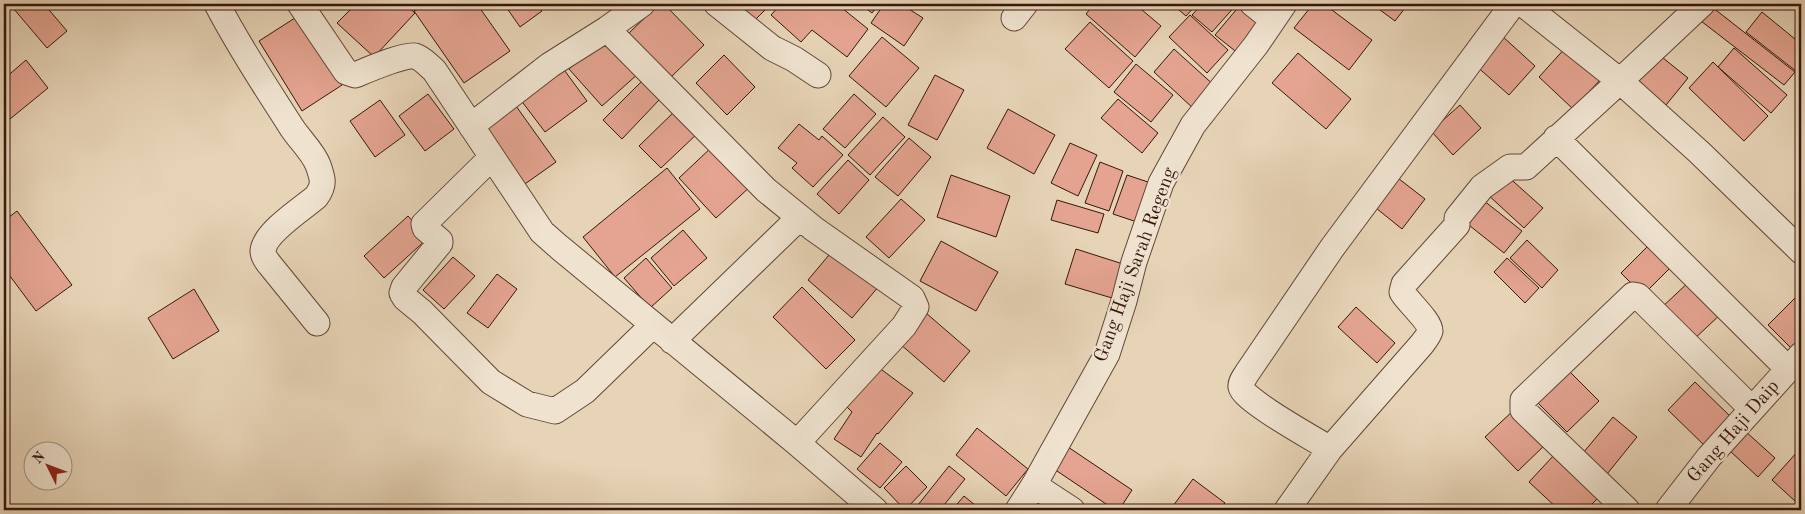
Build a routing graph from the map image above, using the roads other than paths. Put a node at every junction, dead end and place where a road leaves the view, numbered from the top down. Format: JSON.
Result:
{"nodes":[{"id":1,"x":217,"y":4,"type":"edge"},
{"id":2,"x":300,"y":4,"type":"edge"},
{"id":3,"x":642,"y":4,"type":"edge"},
{"id":4,"x":716,"y":4,"type":"edge"},
{"id":5,"x":1253,"y":4,"type":"edge"},
{"id":6,"x":1513,"y":4,"type":"edge"},
{"id":7,"x":1523,"y":4,"type":"edge"},
{"id":8,"x":1702,"y":4,"type":"edge"},
{"id":9,"x":1279,"y":12,"type":"edge"},
{"id":10,"x":607,"y":29,"type":"junction"},
{"id":11,"x":818,"y":75,"type":"dead end"},
{"id":12,"x":1620,"y":82,"type":"junction"},
{"id":13,"x":471,"y":126,"type":"junction"},
{"id":14,"x":1556,"y":138,"type":"junction"},
{"id":15,"x":492,"y":157,"type":"junction"},
{"id":16,"x":799,"y":218,"type":"junction"},
{"id":17,"x":1801,"y":251,"type":"edge"},
{"id":18,"x":317,"y":322,"type":"dead end"},
{"id":19,"x":653,"y":325,"type":"junction"},
{"id":20,"x":672,"y":341,"type":"junction"},
{"id":21,"x":1795,"y":362,"type":"edge"},
{"id":22,"x":1752,"y":409,"type":"junction"},
{"id":23,"x":797,"y":443,"type":"junction"},
{"id":24,"x":1330,"y":449,"type":"junction"},
{"id":25,"x":1034,"y":485,"type":"junction"},
{"id":26,"x":875,"y":510,"type":"edge"},
{"id":27,"x":1018,"y":510,"type":"edge"},
{"id":28,"x":1072,"y":510,"type":"edge"},
{"id":29,"x":1287,"y":510,"type":"edge"},
{"id":30,"x":1627,"y":510,"type":"edge"},
{"id":31,"x":1668,"y":510,"type":"edge"}],
"edges":[{"from":1,"to":18,"type":"street"},
{"from":2,"to":13,"type":"street"},
{"from":3,"to":10,"type":"street"},
{"from":4,"to":11,"type":"street"},
{"from":5,"to":9,"type":"street"},
{"from":6,"to":24,"type":"street"},
{"from":7,"to":12,"type":"street"},
{"from":8,"to":12,"type":"street"},
{"from":9,"to":25,"type":"street","name":"Gang Haji Sarah Regeng"},
{"from":10,"to":13,"type":"street"},
{"from":10,"to":16,"type":"street"},
{"from":12,"to":14,"type":"street"},
{"from":12,"to":17,"type":"street"},
{"from":13,"to":15,"type":"street"},
{"from":14,"to":21,"type":"street"},
{"from":14,"to":24,"type":"street"},
{"from":15,"to":19,"type":"street"},
{"from":15,"to":19,"type":"street"},
{"from":16,"to":20,"type":"street"},
{"from":16,"to":23,"type":"street"},
{"from":19,"to":20,"type":"street"},
{"from":20,"to":23,"type":"street"},
{"from":21,"to":22,"type":"street","name":"Gang Haji Daip"},
{"from":22,"to":30,"type":"street"},
{"from":22,"to":31,"type":"street","name":"Gang Haji Daip"},
{"from":23,"to":26,"type":"street"},
{"from":24,"to":29,"type":"street"},
{"from":25,"to":27,"type":"street","name":"Gang Haji Sarah Regeng"},
{"from":25,"to":28,"type":"street"}]}
